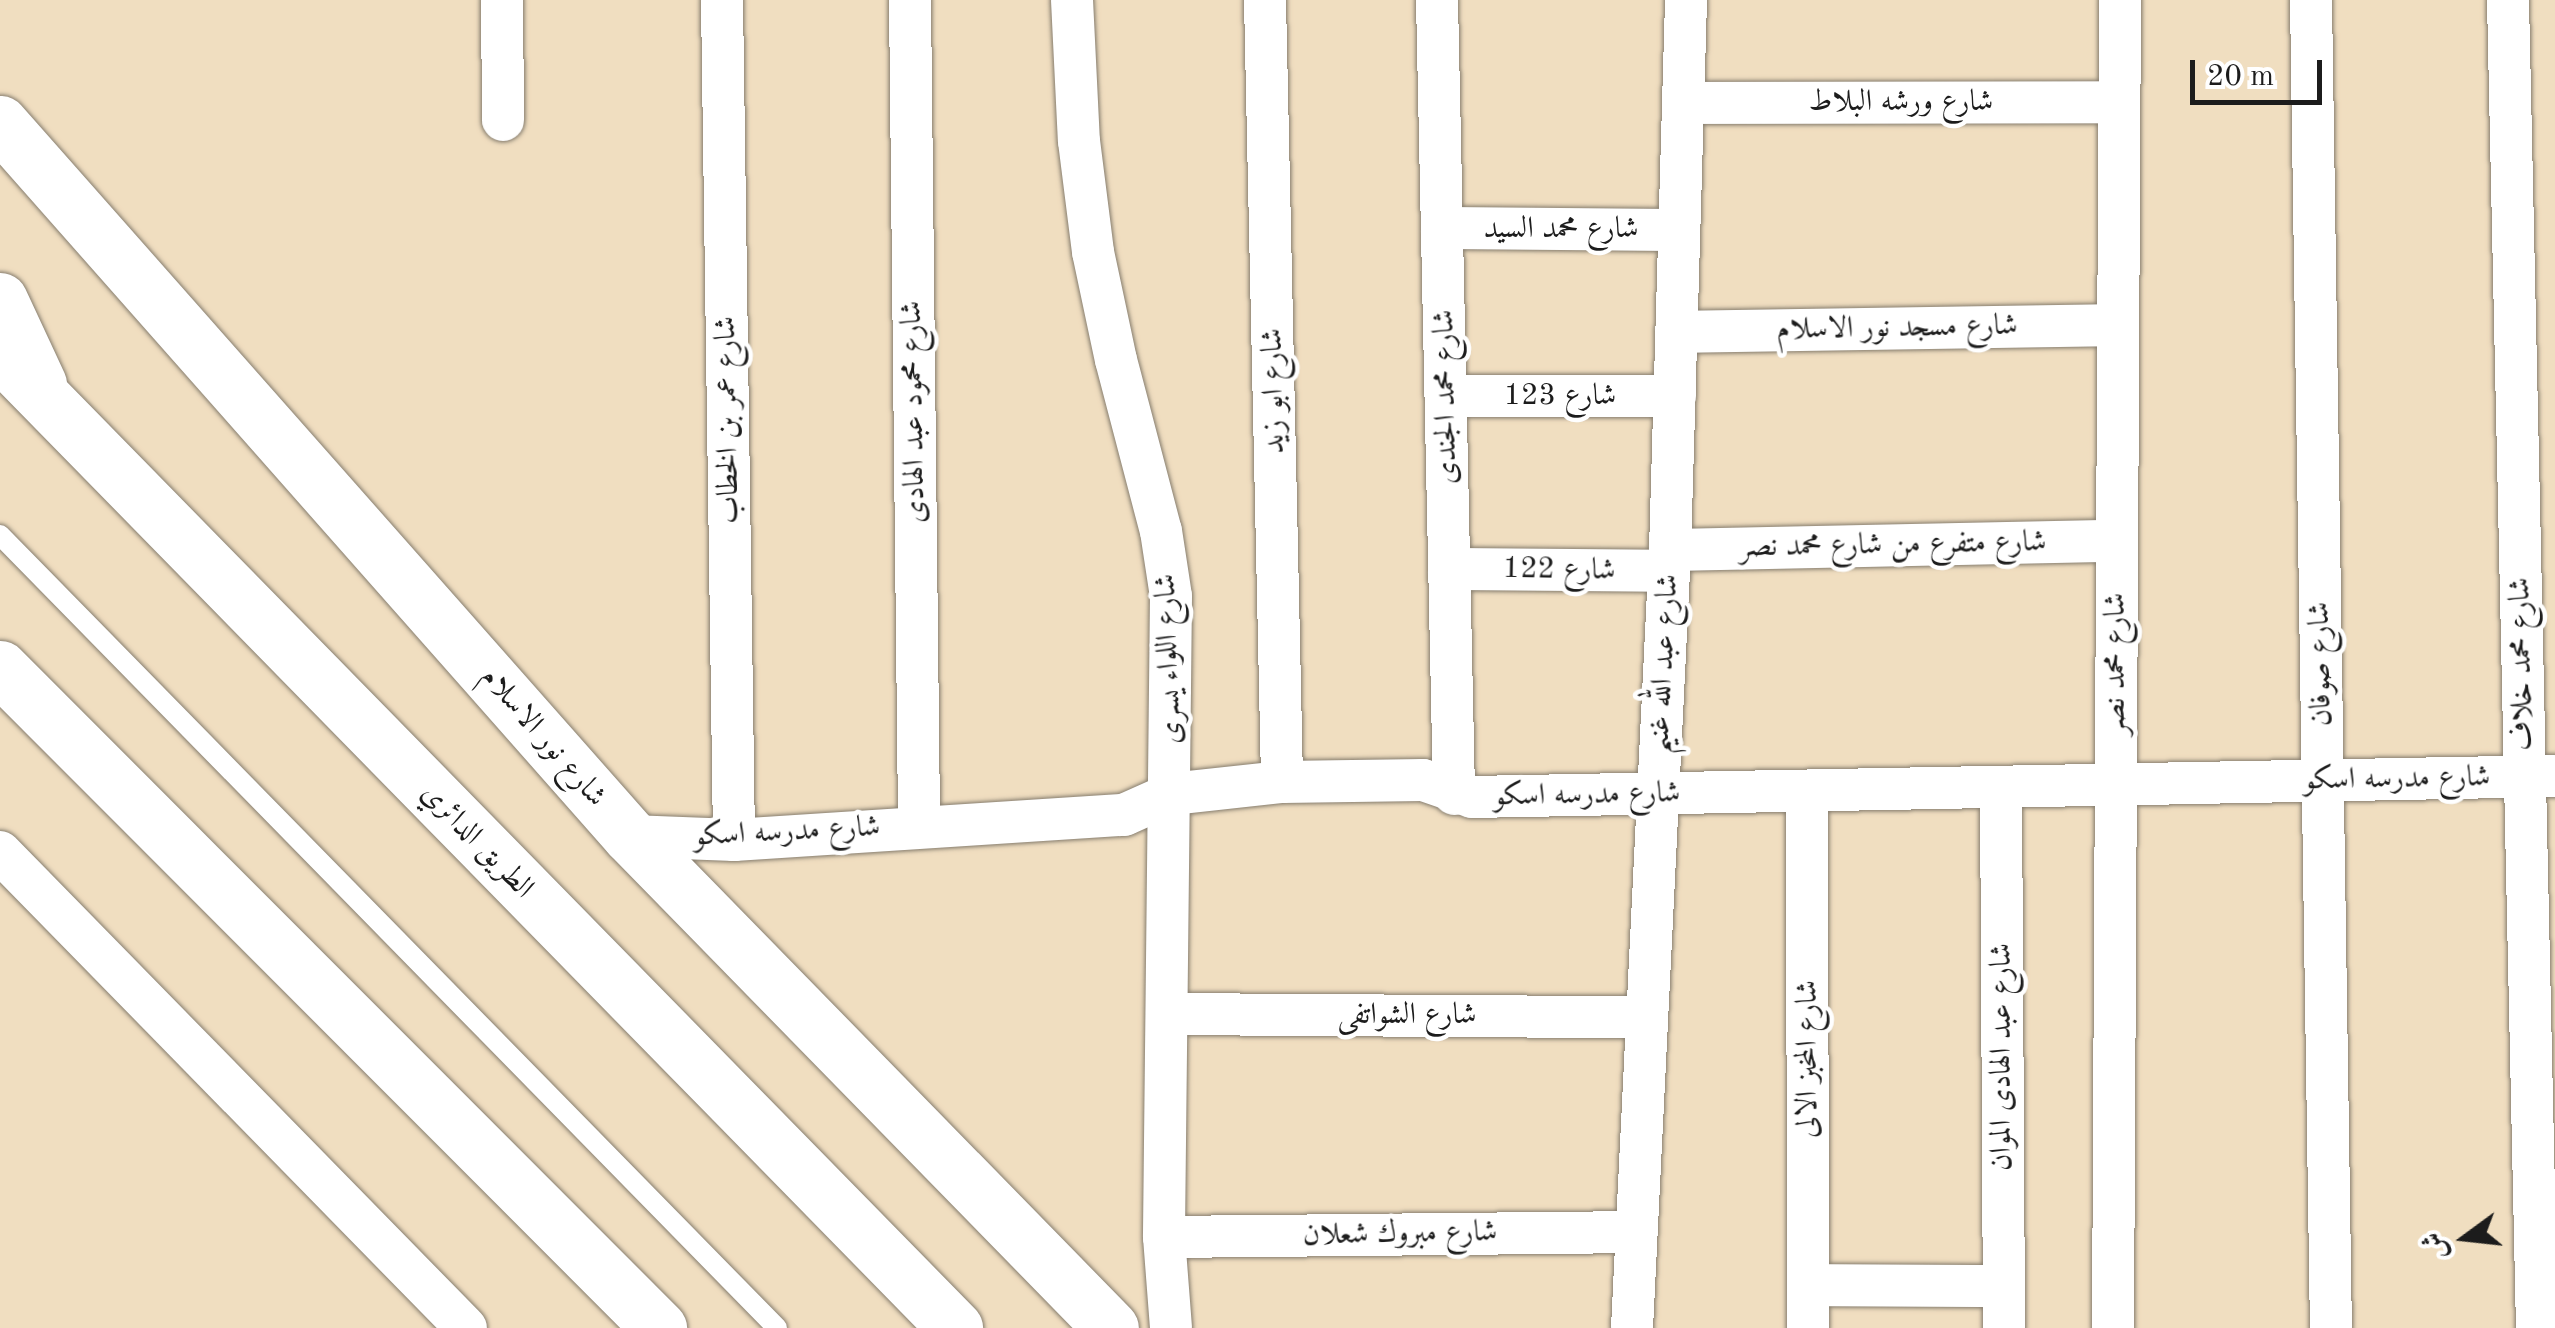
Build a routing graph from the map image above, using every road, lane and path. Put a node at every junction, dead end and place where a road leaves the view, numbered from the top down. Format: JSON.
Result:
{"nodes":[{"id":1,"x":502,"y":0,"type":"edge"},
{"id":2,"x":722,"y":0,"type":"edge"},
{"id":3,"x":910,"y":0,"type":"edge"},
{"id":4,"x":1072,"y":0,"type":"edge"},
{"id":5,"x":1265,"y":0,"type":"edge"},
{"id":6,"x":1437,"y":0,"type":"edge"},
{"id":7,"x":1686,"y":0,"type":"edge"},
{"id":8,"x":2120,"y":0,"type":"edge"},
{"id":9,"x":2311,"y":0,"type":"edge"},
{"id":10,"x":2508,"y":0,"type":"edge"},
{"id":11,"x":2119,"y":102,"type":"junction"},
{"id":12,"x":1683,"y":103,"type":"junction"},
{"id":13,"x":503,"y":120,"type":"dead end"},
{"id":14,"x":0,"y":123,"type":"edge"},
{"id":15,"x":1442,"y":228,"type":"junction"},
{"id":16,"x":1679,"y":230,"type":"junction"},
{"id":17,"x":0,"y":300,"type":"edge"},
{"id":18,"x":2118,"y":325,"type":"junction"},
{"id":19,"x":1676,"y":332,"type":"junction"},
{"id":20,"x":0,"y":353,"type":"edge"},
{"id":21,"x":1446,"y":396,"type":"junction"},
{"id":22,"x":1675,"y":396,"type":"junction"},
{"id":23,"x":48,"y":405,"type":"junction"},
{"id":24,"x":0,"y":534,"type":"edge"},
{"id":25,"x":2117,"y":540,"type":"junction"},
{"id":26,"x":1670,"y":561,"type":"junction"},
{"id":27,"x":1449,"y":570,"type":"junction"},
{"id":28,"x":0,"y":668,"type":"edge"},
{"id":29,"x":2540,"y":777,"type":"edge"},
{"id":30,"x":2323,"y":781,"type":"junction"},
{"id":31,"x":1282,"y":782,"type":"junction"},
{"id":32,"x":2116,"y":785,"type":"junction"},
{"id":33,"x":2001,"y":787,"type":"junction"},
{"id":34,"x":1807,"y":790,"type":"junction"},
{"id":35,"x":1171,"y":794,"type":"junction"},
{"id":36,"x":1454,"y":794,"type":"junction"},
{"id":37,"x":1658,"y":794,"type":"junction"},
{"id":38,"x":918,"y":825,"type":"junction"},
{"id":39,"x":630,"y":836,"type":"junction"},
{"id":40,"x":734,"y":840,"type":"junction"},
{"id":41,"x":0,"y":852,"type":"edge"},
{"id":42,"x":1168,"y":1014,"type":"junction"},
{"id":43,"x":1648,"y":1017,"type":"junction"},
{"id":44,"x":1636,"y":1232,"type":"junction"},
{"id":45,"x":1164,"y":1237,"type":"junction"},
{"id":46,"x":1808,"y":1285,"type":"junction"},
{"id":47,"x":2004,"y":1286,"type":"junction"},
{"id":48,"x":466,"y":1328,"type":"edge"},
{"id":49,"x":658,"y":1328,"type":"edge"},
{"id":50,"x":777,"y":1328,"type":"edge"},
{"id":51,"x":955,"y":1328,"type":"edge"},
{"id":52,"x":1110,"y":1328,"type":"edge"},
{"id":53,"x":1172,"y":1328,"type":"edge"},
{"id":54,"x":1632,"y":1328,"type":"edge"},
{"id":55,"x":1808,"y":1328,"type":"edge"},
{"id":56,"x":2004,"y":1328,"type":"edge"},
{"id":57,"x":2113,"y":1328,"type":"edge"},
{"id":58,"x":2331,"y":1328,"type":"edge"},
{"id":59,"x":2537,"y":1328,"type":"edge"}],
"edges":[{"from":1,"to":13,"type":"street"},
{"from":2,"to":40,"type":"street","name":"شارع عمر بن الخطاب"},
{"from":3,"to":38,"type":"street","name":"شارع محمود عبد الهادى"},
{"from":4,"to":35,"type":"street","name":"شارع اللواء يسرى"},
{"from":5,"to":31,"type":"street","name":"شارع ابو زيد"},
{"from":6,"to":15,"type":"street","name":"شارع محمد الجندى"},
{"from":7,"to":12,"type":"street","name":"شارع عبد الله غنيم"},
{"from":8,"to":11,"type":"street","name":"شارع محمد نصر"},
{"from":9,"to":30,"type":"street","name":"شارع صوفان"},
{"from":10,"to":29,"type":"street","name":"شارع محمد خلاف"},
{"from":11,"to":12,"type":"street","name":"شارع ورشه البلاط"},
{"from":11,"to":18,"type":"street","name":"شارع محمد نصر"},
{"from":12,"to":16,"type":"street","name":"شارع عبد الله غنيم"},
{"from":14,"to":39,"type":"main road","name":"شارع نور الاسلام"},
{"from":15,"to":16,"type":"street","name":"شارع محمد السيد"},
{"from":15,"to":21,"type":"street","name":"شارع محمد الجندى"},
{"from":16,"to":19,"type":"street","name":"شارع عبد الله غنيم"},
{"from":17,"to":23,"type":"main road"},
{"from":18,"to":19,"type":"street","name":"شارع مسجد نور الاسلام"},
{"from":18,"to":25,"type":"street","name":"شارع محمد نصر"},
{"from":19,"to":22,"type":"street","name":"شارع عبد الله غنيم"},
{"from":20,"to":23,"type":"main road","name":"الطريق الدائري"},
{"from":21,"to":22,"type":"street","name":"شارع 123"},
{"from":21,"to":27,"type":"street","name":"شارع محمد الجندى"},
{"from":22,"to":26,"type":"street","name":"شارع عبد الله غنيم"},
{"from":23,"to":51,"type":"main road","name":"الطريق الدائري"},
{"from":24,"to":50,"type":"lane"},
{"from":25,"to":26,"type":"street","name":"شارع متفرع من شارع محمد نصر"},
{"from":25,"to":32,"type":"street","name":"شارع محمد نصر"},
{"from":26,"to":27,"type":"street","name":"شارع 122"},
{"from":26,"to":37,"type":"street","name":"شارع عبد الله غنيم"},
{"from":27,"to":36,"type":"street","name":"شارع محمد الجندى"},
{"from":28,"to":49,"type":"main road"},
{"from":29,"to":30,"type":"street","name":"شارع مدرسه اسكو"},
{"from":29,"to":59,"type":"street","name":"شارع محمد خلاف"},
{"from":30,"to":32,"type":"street","name":"شارع مدرسه اسكو"},
{"from":30,"to":58,"type":"street","name":"شارع صوفان"},
{"from":31,"to":35,"type":"street","name":"شارع مدرسه اسكو"},
{"from":31,"to":36,"type":"street","name":"شارع مدرسه اسكو"},
{"from":32,"to":33,"type":"street","name":"شارع مدرسه اسكو"},
{"from":32,"to":57,"type":"street","name":"شارع محمد نصر"},
{"from":33,"to":34,"type":"street","name":"شارع مدرسه اسكو"},
{"from":33,"to":47,"type":"street","name":"شارع عبد الهادى الموان"},
{"from":34,"to":37,"type":"street","name":"شارع مدرسه اسكو"},
{"from":34,"to":46,"type":"street","name":"شارع المخبز الالى"},
{"from":35,"to":38,"type":"street","name":"شارع مدرسه اسكو"},
{"from":35,"to":42,"type":"street","name":"شارع اللواء يسرى"},
{"from":36,"to":37,"type":"street","name":"شارع مدرسه اسكو"},
{"from":37,"to":43,"type":"street","name":"شارع عبد الله غنيم"},
{"from":38,"to":40,"type":"street","name":"شارع مدرسه اسكو"},
{"from":39,"to":40,"type":"street","name":"شارع مدرسه اسكو"},
{"from":39,"to":52,"type":"main road","name":"شارع نور الاسلام"},
{"from":41,"to":48,"type":"street"},
{"from":42,"to":43,"type":"street","name":"شارع الشواتفى"},
{"from":42,"to":45,"type":"street","name":"شارع اللواء يسرى"},
{"from":43,"to":44,"type":"street","name":"شارع عبد الله غنيم"},
{"from":44,"to":45,"type":"street","name":"شارع مبروك شعلان"},
{"from":44,"to":54,"type":"street","name":"شارع عبد الله غنيم"},
{"from":45,"to":53,"type":"street","name":"شارع اللواء يسرى"},
{"from":46,"to":47,"type":"street"},
{"from":46,"to":55,"type":"street","name":"شارع المخبز الالى"},
{"from":47,"to":56,"type":"street","name":"شارع عبد الهادى الموان"}]}
